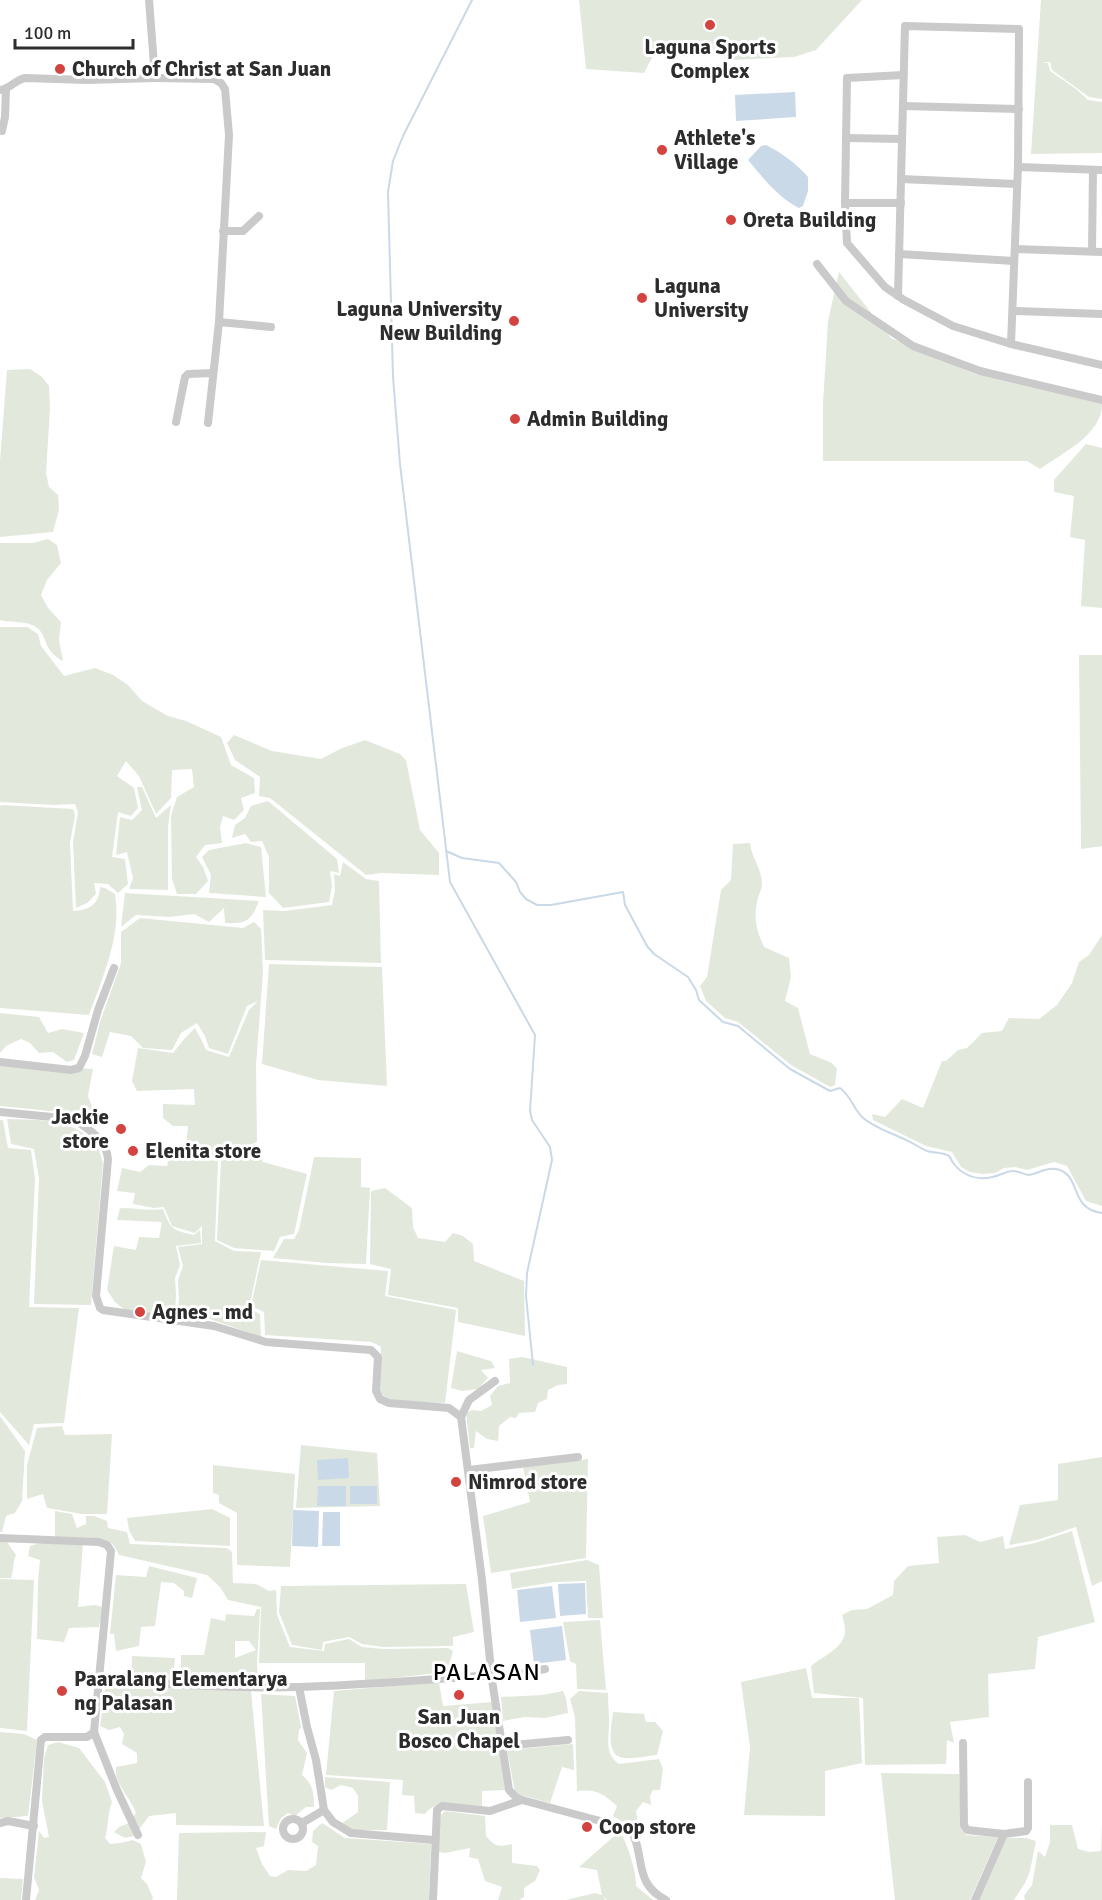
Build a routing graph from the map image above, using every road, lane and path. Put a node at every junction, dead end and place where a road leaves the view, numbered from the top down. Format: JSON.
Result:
{"nodes":[{"id":1,"x":149,"y":0,"type":"edge"},
{"id":2,"x":903,"y":75,"type":"junction"},
{"id":3,"x":155,"y":78,"type":"junction"},
{"id":4,"x":3,"y":90,"type":"edge"},
{"id":5,"x":903,"y":106,"type":"junction"},
{"id":6,"x":1018,"y":110,"type":"junction"},
{"id":7,"x":2,"y":131,"type":"dead end"},
{"id":8,"x":847,"y":138,"type":"junction"},
{"id":9,"x":902,"y":139,"type":"junction"},
{"id":10,"x":1018,"y":167,"type":"junction"},
{"id":11,"x":1093,"y":170,"type":"junction"},
{"id":12,"x":1102,"y":170,"type":"edge"},
{"id":13,"x":901,"y":179,"type":"junction"},
{"id":14,"x":1016,"y":184,"type":"junction"},
{"id":15,"x":901,"y":203,"type":"junction"},
{"id":16,"x":845,"y":204,"type":"junction"},
{"id":17,"x":259,"y":216,"type":"dead end"},
{"id":18,"x":223,"y":231,"type":"junction"},
{"id":19,"x":1015,"y":249,"type":"junction"},
{"id":20,"x":1092,"y":251,"type":"junction"},
{"id":21,"x":1102,"y":252,"type":"edge"},
{"id":22,"x":899,"y":254,"type":"junction"},
{"id":23,"x":1014,"y":261,"type":"junction"},
{"id":24,"x":817,"y":264,"type":"dead end"},
{"id":25,"x":898,"y":296,"type":"junction"},
{"id":26,"x":1014,"y":311,"type":"junction"},
{"id":27,"x":1102,"y":314,"type":"edge"},
{"id":28,"x":219,"y":322,"type":"junction"},
{"id":29,"x":272,"y":327,"type":"dead end"},
{"id":30,"x":1011,"y":344,"type":"junction"},
{"id":31,"x":1102,"y":365,"type":"edge"},
{"id":32,"x":213,"y":373,"type":"junction"},
{"id":33,"x":1102,"y":399,"type":"edge"},
{"id":34,"x":177,"y":422,"type":"dead end"},
{"id":35,"x":208,"y":423,"type":"dead end"},
{"id":36,"x":114,"y":968,"type":"dead end"},
{"id":37,"x":0,"y":1062,"type":"edge"},
{"id":38,"x":0,"y":1112,"type":"edge"},
{"id":39,"x":495,"y":1381,"type":"dead end"},
{"id":40,"x":462,"y":1416,"type":"junction"},
{"id":41,"x":578,"y":1457,"type":"dead end"},
{"id":42,"x":468,"y":1470,"type":"junction"},
{"id":43,"x":0,"y":1538,"type":"edge"},
{"id":44,"x":545,"y":1669,"type":"dead end"},
{"id":45,"x":491,"y":1677,"type":"junction"},
{"id":46,"x":100,"y":1679,"type":"junction"},
{"id":47,"x":299,"y":1688,"type":"junction"},
{"id":48,"x":94,"y":1732,"type":"junction"},
{"id":49,"x":568,"y":1740,"type":"dead end"},
{"id":50,"x":963,"y":1743,"type":"dead end"},
{"id":51,"x":502,"y":1746,"type":"junction"},
{"id":52,"x":1028,"y":1782,"type":"dead end"},
{"id":53,"x":522,"y":1800,"type":"junction"},
{"id":54,"x":324,"y":1810,"type":"junction"},
{"id":55,"x":0,"y":1823,"type":"edge"},
{"id":56,"x":302,"y":1823,"type":"dead end"},
{"id":57,"x":34,"y":1826,"type":"junction"},
{"id":58,"x":1004,"y":1834,"type":"junction"},
{"id":59,"x":138,"y":1835,"type":"dead end"},
{"id":60,"x":435,"y":1840,"type":"junction"},
{"id":61,"x":26,"y":1900,"type":"edge"},
{"id":62,"x":433,"y":1900,"type":"edge"},
{"id":63,"x":666,"y":1900,"type":"edge"},
{"id":64,"x":975,"y":1900,"type":"edge"}],
"edges":[{"from":1,"to":3,"type":"street"},
{"from":2,"to":5,"type":"street"},
{"from":2,"to":6,"type":"street"},
{"from":2,"to":8,"type":"street"},
{"from":3,"to":4,"type":"street"},
{"from":3,"to":18,"type":"street"},
{"from":4,"to":7,"type":"street"},
{"from":5,"to":6,"type":"street"},
{"from":5,"to":9,"type":"street"},
{"from":6,"to":10,"type":"street"},
{"from":8,"to":9,"type":"street"},
{"from":8,"to":16,"type":"street"},
{"from":9,"to":13,"type":"street"},
{"from":10,"to":11,"type":"street"},
{"from":10,"to":14,"type":"street"},
{"from":11,"to":12,"type":"street"},
{"from":11,"to":20,"type":"street"},
{"from":13,"to":14,"type":"street"},
{"from":13,"to":15,"type":"street"},
{"from":14,"to":19,"type":"street"},
{"from":15,"to":16,"type":"street"},
{"from":15,"to":22,"type":"street"},
{"from":16,"to":25,"type":"street"},
{"from":17,"to":18,"type":"street"},
{"from":18,"to":28,"type":"street"},
{"from":19,"to":20,"type":"street"},
{"from":19,"to":23,"type":"street"},
{"from":20,"to":21,"type":"street"},
{"from":22,"to":23,"type":"street"},
{"from":22,"to":25,"type":"street"},
{"from":23,"to":26,"type":"street"},
{"from":24,"to":33,"type":"street"},
{"from":25,"to":30,"type":"street"},
{"from":26,"to":27,"type":"street"},
{"from":26,"to":30,"type":"street"},
{"from":28,"to":29,"type":"street"},
{"from":28,"to":32,"type":"street"},
{"from":30,"to":31,"type":"street"},
{"from":32,"to":34,"type":"street"},
{"from":32,"to":35,"type":"street"},
{"from":36,"to":37,"type":"street"},
{"from":38,"to":40,"type":"street"},
{"from":39,"to":40,"type":"street"},
{"from":40,"to":42,"type":"street"},
{"from":41,"to":42,"type":"street"},
{"from":42,"to":45,"type":"street"},
{"from":43,"to":46,"type":"street"},
{"from":44,"to":45,"type":"street"},
{"from":45,"to":47,"type":"street"},
{"from":45,"to":51,"type":"street"},
{"from":46,"to":47,"type":"street"},
{"from":46,"to":48,"type":"street"},
{"from":47,"to":54,"type":"street"},
{"from":48,"to":57,"type":"street"},
{"from":48,"to":59,"type":"street"},
{"from":49,"to":51,"type":"street"},
{"from":50,"to":58,"type":"street"},
{"from":51,"to":53,"type":"street"},
{"from":52,"to":58,"type":"street"},
{"from":53,"to":60,"type":"street"},
{"from":53,"to":63,"type":"street"},
{"from":54,"to":56,"type":"street"},
{"from":54,"to":60,"type":"street"},
{"from":55,"to":57,"type":"street"},
{"from":57,"to":61,"type":"street"},
{"from":58,"to":64,"type":"street"},
{"from":60,"to":62,"type":"street"}]}
